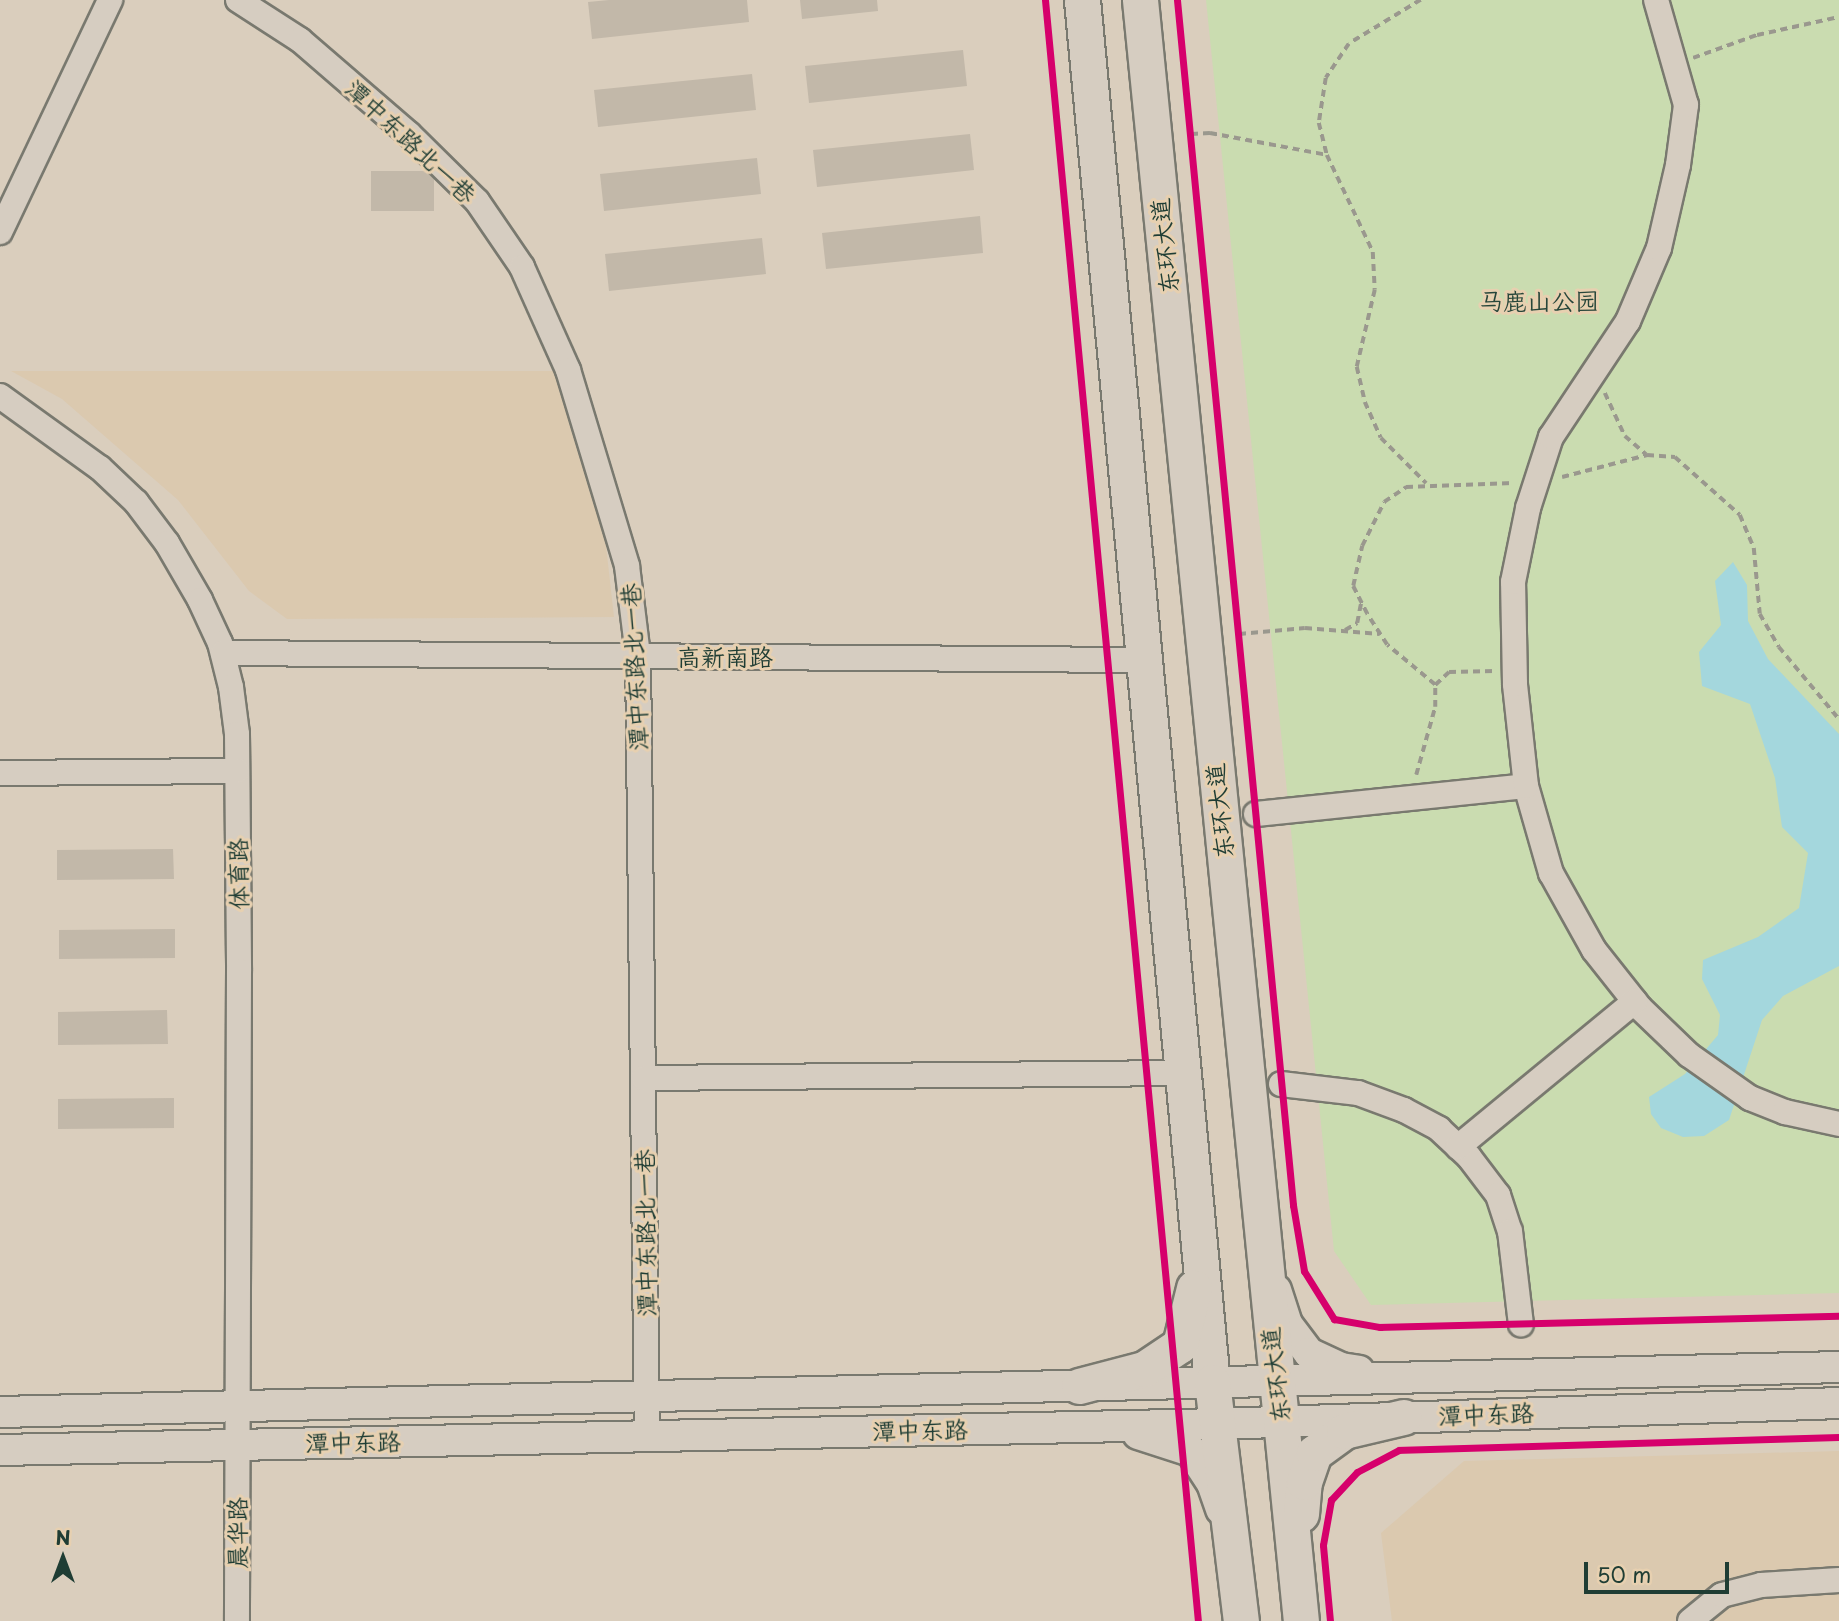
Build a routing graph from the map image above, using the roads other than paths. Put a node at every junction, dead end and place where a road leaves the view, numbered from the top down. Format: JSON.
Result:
{"nodes":[{"id":1,"x":110,"y":0,"type":"edge"},
{"id":2,"x":239,"y":0,"type":"edge"},
{"id":3,"x":1082,"y":0,"type":"edge"},
{"id":4,"x":1140,"y":0,"type":"edge"},
{"id":5,"x":1656,"y":0,"type":"edge"},
{"id":6,"x":0,"y":232,"type":"edge"},
{"id":7,"x":0,"y":396,"type":"edge"},
{"id":8,"x":223,"y":653,"type":"junction"},
{"id":9,"x":638,"y":656,"type":"junction"},
{"id":10,"x":1143,"y":660,"type":"junction"},
{"id":11,"x":237,"y":771,"type":"junction"},
{"id":12,"x":0,"y":773,"type":"edge"},
{"id":13,"x":1525,"y":786,"type":"junction"},
{"id":14,"x":1256,"y":814,"type":"dead end"},
{"id":15,"x":1635,"y":1001,"type":"junction"},
{"id":16,"x":1183,"y":1073,"type":"junction"},
{"id":17,"x":644,"y":1078,"type":"junction"},
{"id":18,"x":1281,"y":1084,"type":"dead end"},
{"id":19,"x":1839,"y":1124,"type":"edge"},
{"id":20,"x":1458,"y":1147,"type":"junction"},
{"id":21,"x":1198,"y":1240,"type":"junction"},
{"id":22,"x":1262,"y":1248,"type":"junction"},
{"id":23,"x":1521,"y":1324,"type":"dead end"},
{"id":24,"x":1839,"y":1367,"type":"edge"},
{"id":25,"x":1404,"y":1378,"type":"junction"},
{"id":26,"x":1275,"y":1381,"type":"junction"},
{"id":27,"x":1212,"y":1382,"type":"junction"},
{"id":28,"x":1079,"y":1386,"type":"junction"},
{"id":29,"x":647,"y":1396,"type":"junction"},
{"id":30,"x":1839,"y":1402,"type":"edge"},
{"id":31,"x":237,"y":1406,"type":"junction"},
{"id":32,"x":0,"y":1412,"type":"edge"},
{"id":33,"x":1403,"y":1417,"type":"junction"},
{"id":34,"x":1280,"y":1421,"type":"junction"},
{"id":35,"x":1217,"y":1424,"type":"junction"},
{"id":36,"x":1086,"y":1427,"type":"junction"},
{"id":37,"x":647,"y":1436,"type":"junction"},
{"id":38,"x":237,"y":1445,"type":"junction"},
{"id":39,"x":0,"y":1450,"type":"edge"},
{"id":40,"x":1231,"y":1535,"type":"junction"},
{"id":41,"x":1295,"y":1566,"type":"junction"},
{"id":42,"x":1839,"y":1580,"type":"edge"},
{"id":43,"x":237,"y":1621,"type":"edge"},
{"id":44,"x":1241,"y":1621,"type":"edge"},
{"id":45,"x":1301,"y":1621,"type":"edge"},
{"id":46,"x":1690,"y":1621,"type":"edge"}],
"edges":[{"from":1,"to":6,"type":"street"},
{"from":2,"to":9,"type":"street","name":"潭中东路北一巷"},
{"from":3,"to":10,"type":"highway"},
{"from":4,"to":22,"type":"highway","name":"东环大道"},
{"from":5,"to":13,"type":"street"},
{"from":7,"to":8,"type":"street","name":"体育路"},
{"from":8,"to":9,"type":"street","name":"高新南路"},
{"from":8,"to":11,"type":"street","name":"体育路"},
{"from":9,"to":10,"type":"street","name":"高新南路"},
{"from":9,"to":17,"type":"street","name":"潭中东路北一巷"},
{"from":10,"to":16,"type":"highway"},
{"from":11,"to":12,"type":"street"},
{"from":11,"to":31,"type":"street","name":"体育路"},
{"from":13,"to":14,"type":"street"},
{"from":13,"to":15,"type":"street"},
{"from":15,"to":19,"type":"street"},
{"from":15,"to":20,"type":"street"},
{"from":16,"to":17,"type":"street"},
{"from":16,"to":21,"type":"highway"},
{"from":17,"to":29,"type":"street","name":"潭中东路北一巷"},
{"from":18,"to":20,"type":"street"},
{"from":20,"to":23,"type":"street"},
{"from":21,"to":27,"type":"highway"},
{"from":21,"to":28,"type":"highway"},
{"from":22,"to":25,"type":"main road"},
{"from":22,"to":26,"type":"highway","name":"东环大道"},
{"from":24,"to":25,"type":"main road","name":"潭中东路"},
{"from":25,"to":26,"type":"main road","name":"潭中东路"},
{"from":26,"to":27,"type":"main road","name":"潭中东路"},
{"from":26,"to":34,"type":"highway","name":"东环大道"},
{"from":27,"to":28,"type":"main road","name":"潭中东路"},
{"from":27,"to":35,"type":"highway"},
{"from":28,"to":29,"type":"main road","name":"潭中东路"},
{"from":29,"to":31,"type":"main road","name":"潭中东路"},
{"from":29,"to":37,"type":"street","name":"潭中东路北一巷"},
{"from":30,"to":33,"type":"main road","name":"潭中东路"},
{"from":31,"to":32,"type":"main road","name":"潭中东路"},
{"from":31,"to":38,"type":"street","name":"体育路"},
{"from":33,"to":34,"type":"main road","name":"潭中东路"},
{"from":33,"to":41,"type":"highway"},
{"from":34,"to":35,"type":"main road","name":"潭中东路"},
{"from":34,"to":41,"type":"highway","name":"东环大道"},
{"from":35,"to":36,"type":"main road","name":"潭中东路"},
{"from":35,"to":40,"type":"highway"},
{"from":36,"to":37,"type":"main road","name":"潭中东路"},
{"from":36,"to":40,"type":"main road"},
{"from":37,"to":38,"type":"main road","name":"潭中东路"},
{"from":38,"to":39,"type":"main road","name":"潭中东路"},
{"from":38,"to":43,"type":"street","name":"晨华路"},
{"from":40,"to":44,"type":"highway"},
{"from":41,"to":45,"type":"highway","name":"东环大道"},
{"from":42,"to":46,"type":"street"}]}
